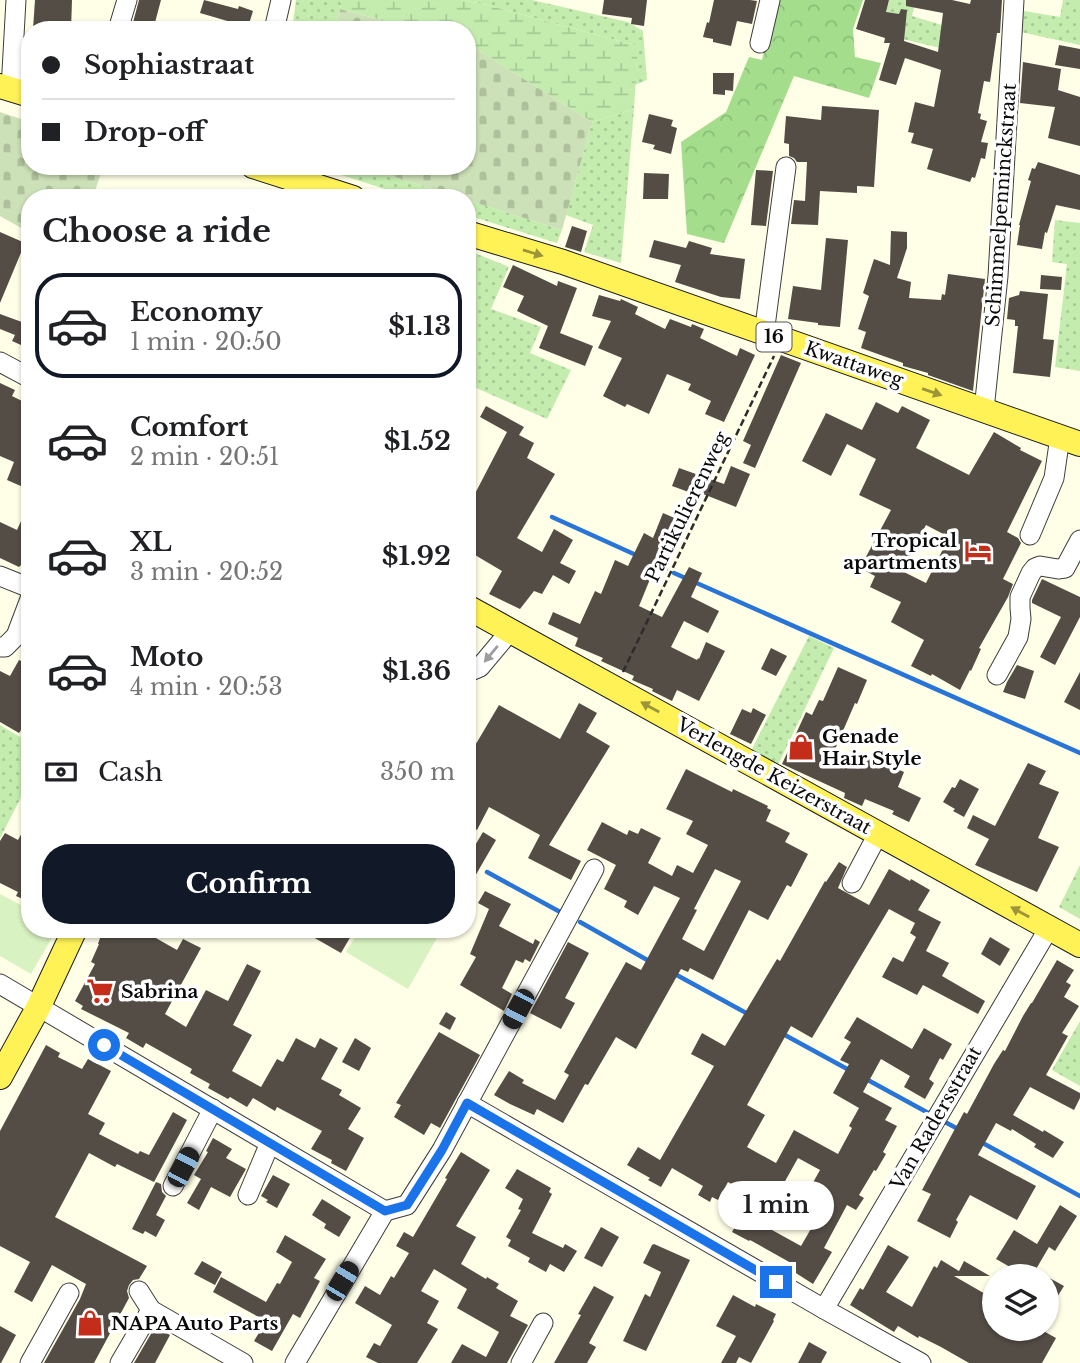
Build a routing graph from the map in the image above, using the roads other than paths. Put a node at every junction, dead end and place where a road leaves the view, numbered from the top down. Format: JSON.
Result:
{"nodes":[{"id":1,"x":16,"y":0,"type":"edge"},
{"id":2,"x":127,"y":0,"type":"edge"},
{"id":3,"x":281,"y":0,"type":"edge"},
{"id":4,"x":770,"y":0,"type":"edge"},
{"id":5,"x":1014,"y":0,"type":"edge"},
{"id":6,"x":121,"y":21,"type":"edge"},
{"id":7,"x":276,"y":21,"type":"edge"},
{"id":8,"x":760,"y":43,"type":"dead end"},
{"id":9,"x":13,"y":90,"type":"edge"},
{"id":10,"x":786,"y":167,"type":"dead end"},
{"id":11,"x":276,"y":175,"type":"edge"},
{"id":12,"x":311,"y":189,"type":"edge"},
{"id":13,"x":476,"y":236,"type":"edge"},
{"id":14,"x":773,"y":336,"type":"junction"},
{"id":15,"x":0,"y":362,"type":"edge"},
{"id":16,"x":21,"y":372,"type":"edge"},
{"id":17,"x":984,"y":410,"type":"junction"},
{"id":18,"x":1070,"y":440,"type":"edge"},
{"id":19,"x":1030,"y":535,"type":"dead end"},
{"id":20,"x":1080,"y":540,"type":"edge"},
{"id":21,"x":0,"y":576,"type":"edge"},
{"id":22,"x":21,"y":584,"type":"edge"},
{"id":23,"x":476,"y":612,"type":"edge"},
{"id":24,"x":21,"y":625,"type":"edge"},
{"id":25,"x":511,"y":630,"type":"junction"},
{"id":26,"x":15,"y":642,"type":"edge"},
{"id":27,"x":476,"y":669,"type":"edge"},
{"id":28,"x":997,"y":675,"type":"dead end"},
{"id":29,"x":878,"y":834,"type":"junction"},
{"id":30,"x":594,"y":869,"type":"dead end"},
{"id":31,"x":852,"y":883,"type":"dead end"},
{"id":32,"x":1049,"y":928,"type":"junction"},
{"id":33,"x":71,"y":938,"type":"edge"},
{"id":34,"x":1080,"y":945,"type":"edge"},
{"id":35,"x":0,"y":984,"type":"edge"},
{"id":36,"x":39,"y":1006,"type":"junction"},
{"id":37,"x":0,"y":1077,"type":"edge"},
{"id":38,"x":467,"y":1103,"type":"junction"},
{"id":39,"x":213,"y":1109,"type":"junction"},
{"id":40,"x":270,"y":1143,"type":"junction"},
{"id":41,"x":173,"y":1186,"type":"dead end"},
{"id":42,"x":248,"y":1195,"type":"dead end"},
{"id":43,"x":385,"y":1211,"type":"junction"},
{"id":44,"x":139,"y":1291,"type":"dead end"},
{"id":45,"x":69,"y":1293,"type":"dead end"},
{"id":46,"x":824,"y":1309,"type":"junction"},
{"id":47,"x":151,"y":1310,"type":"junction"},
{"id":48,"x":543,"y":1323,"type":"dead end"},
{"id":49,"x":30,"y":1363,"type":"edge"},
{"id":50,"x":120,"y":1363,"type":"edge"},
{"id":51,"x":243,"y":1363,"type":"edge"},
{"id":52,"x":295,"y":1363,"type":"edge"},
{"id":53,"x":521,"y":1363,"type":"edge"},
{"id":54,"x":921,"y":1363,"type":"edge"}],
"edges":[{"from":1,"to":9,"type":"street"},
{"from":2,"to":6,"type":"street"},
{"from":3,"to":7,"type":"street"},
{"from":4,"to":8,"type":"street"},
{"from":5,"to":17,"type":"street","name":"Schimmelpenninckstraat"},
{"from":10,"to":14,"type":"street"},
{"from":11,"to":12,"type":"main road"},
{"from":13,"to":14,"type":"main road","name":"Kwattaweg","number":"16","one_way":true},
{"from":14,"to":17,"type":"main road","name":"Kwattaweg","number":"16","one_way":true},
{"from":15,"to":16,"type":"street"},
{"from":17,"to":18,"type":"main road","name":"Kwattaweg","number":"16"},
{"from":18,"to":19,"type":"street"},
{"from":20,"to":28,"type":"street"},
{"from":21,"to":22,"type":"street"},
{"from":23,"to":25,"type":"main road","name":"Verlengde Keizerstraat"},
{"from":24,"to":26,"type":"street"},
{"from":25,"to":27,"type":"street","one_way":true},
{"from":29,"to":25,"type":"main road","name":"Verlengde Keizerstraat","one_way":true},
{"from":29,"to":31,"type":"street"},
{"from":32,"to":29,"type":"main road","name":"Verlengde Keizerstraat","one_way":true},
{"from":30,"to":38,"type":"street"},
{"from":32,"to":34,"type":"main road","name":"Verlengde Keizerstraat"},
{"from":32,"to":46,"type":"street","name":"Van Radersstraat"},
{"from":33,"to":36,"type":"main road"},
{"from":35,"to":36,"type":"street"},
{"from":36,"to":37,"type":"main road"},
{"from":36,"to":39,"type":"street"},
{"from":38,"to":43,"type":"street"},
{"from":38,"to":46,"type":"street"},
{"from":39,"to":40,"type":"street"},
{"from":39,"to":41,"type":"street"},
{"from":40,"to":42,"type":"street"},
{"from":40,"to":43,"type":"street"},
{"from":43,"to":52,"type":"street"},
{"from":44,"to":47,"type":"street"},
{"from":45,"to":49,"type":"street"},
{"from":46,"to":54,"type":"street"},
{"from":47,"to":50,"type":"street"},
{"from":47,"to":51,"type":"street"},
{"from":48,"to":53,"type":"street"}]}
